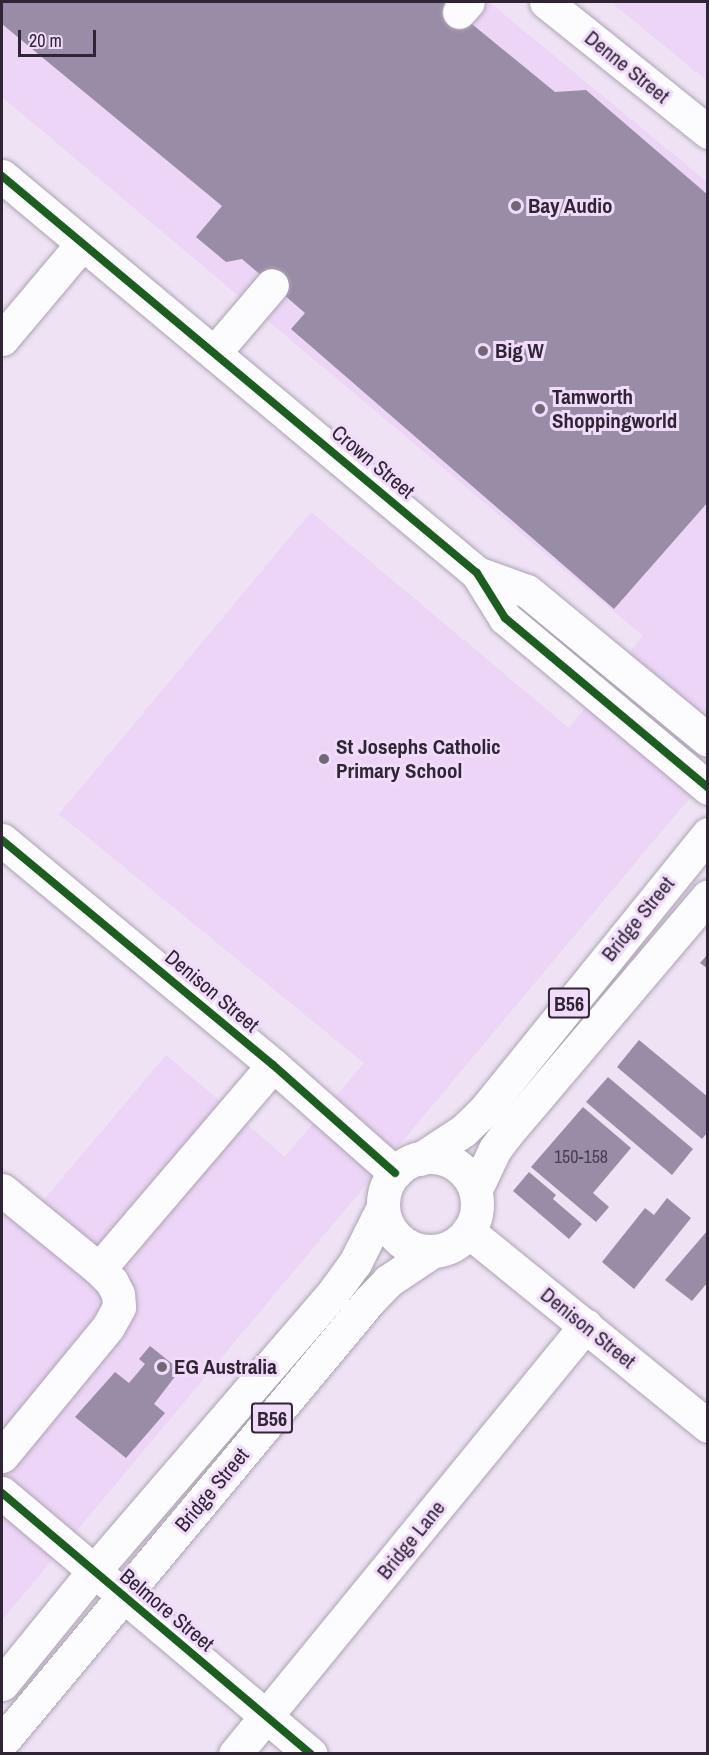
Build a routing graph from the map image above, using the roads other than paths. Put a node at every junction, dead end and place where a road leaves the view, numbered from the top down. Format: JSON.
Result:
{"nodes":[{"id":1,"x":546,"y":2,"type":"edge"},
{"id":2,"x":708,"y":132,"type":"edge"},
{"id":3,"x":2,"y":176,"type":"edge"},
{"id":4,"x":82,"y":244,"type":"junction"},
{"id":5,"x":273,"y":285,"type":"dead end"},
{"id":6,"x":2,"y":339,"type":"edge"},
{"id":7,"x":214,"y":353,"type":"junction"},
{"id":8,"x":477,"y":573,"type":"junction"},
{"id":9,"x":708,"y":740,"type":"edge"},
{"id":10,"x":708,"y":788,"type":"edge"},
{"id":11,"x":708,"y":834,"type":"edge"},
{"id":12,"x":2,"y":840,"type":"edge"},
{"id":13,"x":708,"y":896,"type":"edge"},
{"id":14,"x":273,"y":1065,"type":"junction"},
{"id":15,"x":407,"y":1166,"type":"junction"},
{"id":16,"x":476,"y":1189,"type":"junction"},
{"id":17,"x":2,"y":1190,"type":"edge"},
{"id":18,"x":382,"y":1209,"type":"junction"},
{"id":19,"x":468,"y":1231,"type":"junction"},
{"id":20,"x":434,"y":1251,"type":"junction"},
{"id":21,"x":99,"y":1269,"type":"junction"},
{"id":22,"x":586,"y":1325,"type":"junction"},
{"id":23,"x":708,"y":1426,"type":"edge"},
{"id":24,"x":2,"y":1455,"type":"edge"},
{"id":25,"x":2,"y":1493,"type":"edge"},
{"id":26,"x":93,"y":1572,"type":"junction"},
{"id":27,"x":124,"y":1598,"type":"junction"},
{"id":28,"x":2,"y":1684,"type":"edge"},
{"id":29,"x":266,"y":1716,"type":"junction"},
{"id":30,"x":2,"y":1742,"type":"edge"},
{"id":31,"x":235,"y":1754,"type":"edge"},
{"id":32,"x":311,"y":1754,"type":"edge"}],
"edges":[{"from":1,"to":2,"type":"street","name":"Denne Street"},
{"from":3,"to":4,"type":"street","name":"Crown Street"},
{"from":4,"to":6,"type":"street"},
{"from":4,"to":7,"type":"street","name":"Crown Street"},
{"from":5,"to":7,"type":"street"},
{"from":7,"to":8,"type":"street","name":"Crown Street"},
{"from":8,"to":9,"type":"street","name":"Crown Street"},
{"from":8,"to":10,"type":"street","name":"Crown Street"},
{"from":11,"to":15,"type":"street","name":"Bridge Street","number":"B56"},
{"from":12,"to":14,"type":"street","name":"Denison Street"},
{"from":13,"to":16,"type":"street","name":"Bridge Street","number":"B56"},
{"from":14,"to":15,"type":"street","name":"Denison Street"},
{"from":14,"to":21,"type":"street"},
{"from":15,"to":16,"type":"street"},
{"from":15,"to":18,"type":"street","number":"B56"},
{"from":16,"to":19,"type":"street","number":"B56"},
{"from":17,"to":21,"type":"street"},
{"from":18,"to":20,"type":"street"},
{"from":18,"to":26,"type":"street","name":"Bridge Street","number":"B56"},
{"from":19,"to":20,"type":"street","number":"B56"},
{"from":19,"to":22,"type":"street","name":"Denison Street"},
{"from":20,"to":27,"type":"street","name":"Bridge Street","number":"B56"},
{"from":21,"to":24,"type":"street"},
{"from":22,"to":23,"type":"street","name":"Denison Street"},
{"from":22,"to":29,"type":"street","name":"Bridge Lane"},
{"from":25,"to":26,"type":"street","name":"Belmore Street"},
{"from":26,"to":27,"type":"street","name":"Belmore Street"},
{"from":26,"to":28,"type":"street","name":"Bridge Street","number":"B56"},
{"from":27,"to":29,"type":"street","name":"Belmore Street"},
{"from":27,"to":30,"type":"street","name":"Bridge Street","number":"B56"},
{"from":29,"to":31,"type":"street","name":"Bridge Lane"},
{"from":29,"to":32,"type":"street","name":"Belmore Street"}]}
